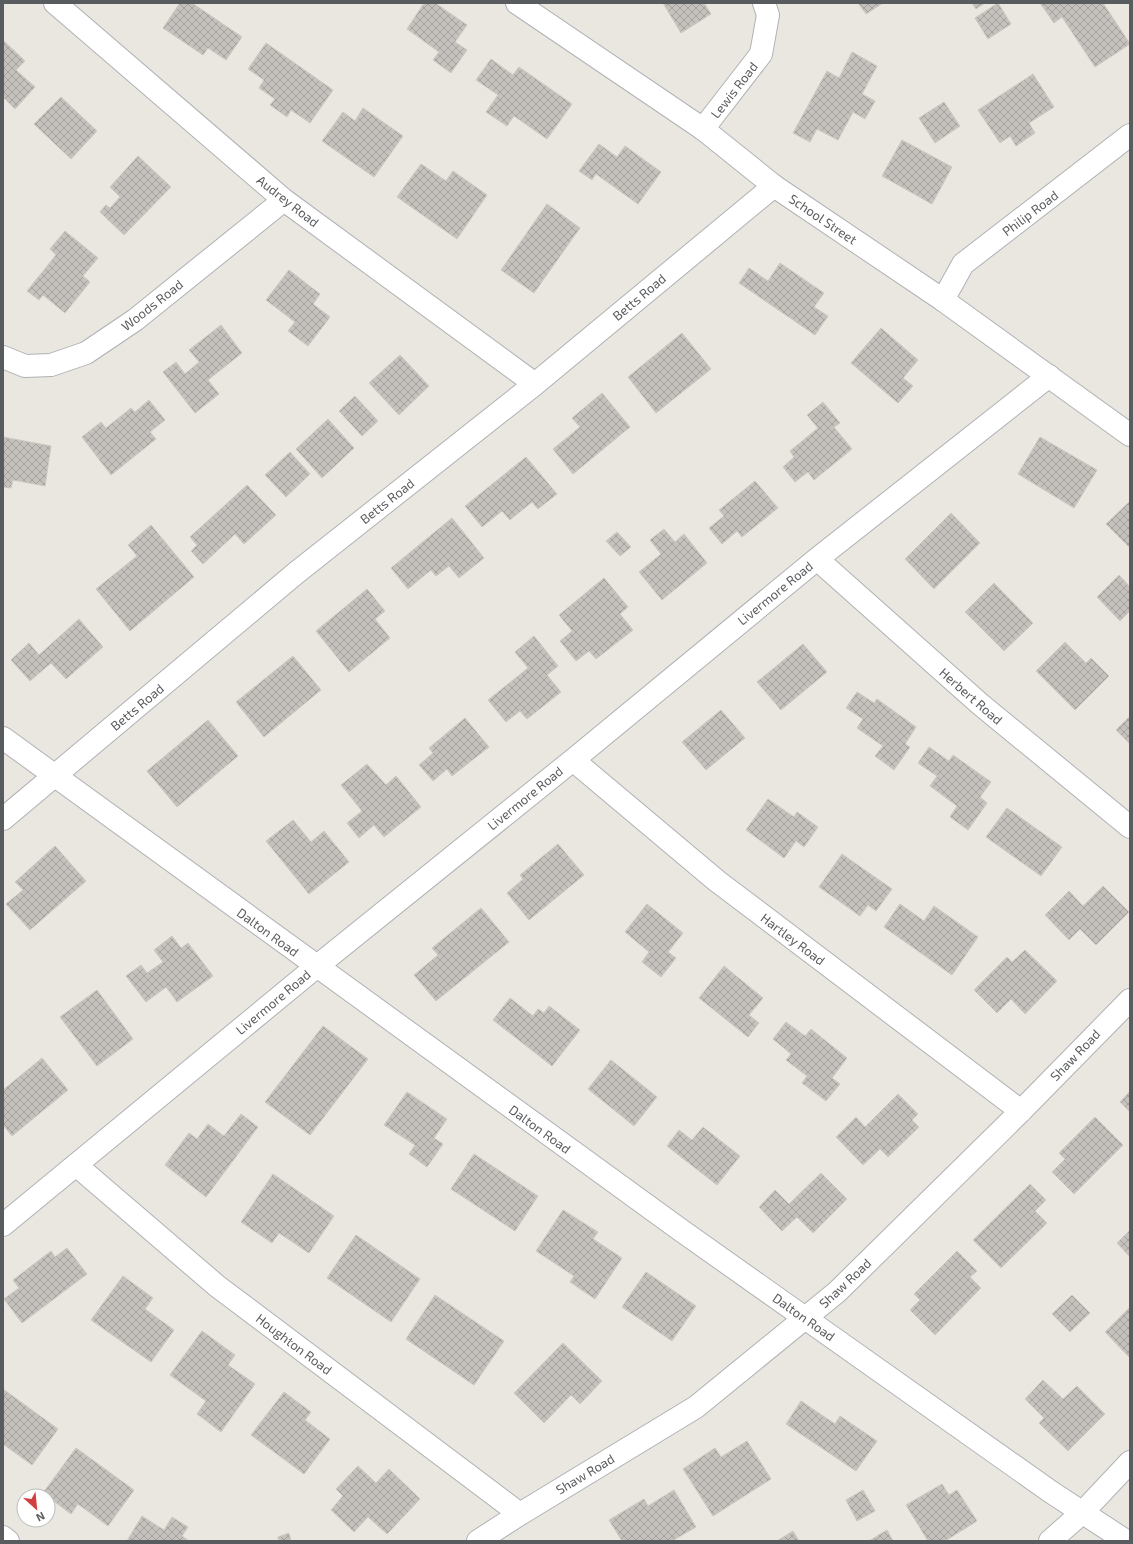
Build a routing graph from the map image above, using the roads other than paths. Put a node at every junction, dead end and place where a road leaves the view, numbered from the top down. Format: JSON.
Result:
{"nodes":[{"id":1,"x":55,"y":3,"type":"edge"},
{"id":2,"x":517,"y":3,"type":"edge"},
{"id":3,"x":764,"y":3,"type":"edge"},
{"id":4,"x":703,"y":128,"type":"junction"},
{"id":5,"x":1130,"y":135,"type":"edge"},
{"id":6,"x":774,"y":186,"type":"junction"},
{"id":7,"x":284,"y":200,"type":"junction"},
{"id":8,"x":943,"y":300,"type":"junction"},
{"id":9,"x":3,"y":357,"type":"edge"},
{"id":10,"x":1049,"y":376,"type":"junction"},
{"id":11,"x":535,"y":384,"type":"junction"},
{"id":12,"x":1130,"y":435,"type":"edge"},
{"id":13,"x":817,"y":559,"type":"junction"},
{"id":14,"x":3,"y":738,"type":"edge"},
{"id":15,"x":573,"y":760,"type":"junction"},
{"id":16,"x":56,"y":775,"type":"junction"},
{"id":17,"x":3,"y":819,"type":"edge"},
{"id":18,"x":1130,"y":828,"type":"edge"},
{"id":19,"x":316,"y":967,"type":"junction"},
{"id":20,"x":1130,"y":1000,"type":"edge"},
{"id":21,"x":1021,"y":1111,"type":"junction"},
{"id":22,"x":76,"y":1166,"type":"junction"},
{"id":23,"x":3,"y":1225,"type":"edge"},
{"id":24,"x":806,"y":1318,"type":"junction"},
{"id":25,"x":1130,"y":1462,"type":"edge"},
{"id":26,"x":1082,"y":1512,"type":"junction"},
{"id":27,"x":520,"y":1514,"type":"junction"},
{"id":28,"x":3,"y":1537,"type":"edge"},
{"id":29,"x":8,"y":1541,"type":"edge"},
{"id":30,"x":478,"y":1541,"type":"edge"},
{"id":31,"x":1050,"y":1541,"type":"edge"},
{"id":32,"x":1126,"y":1541,"type":"edge"}],
"edges":[{"from":1,"to":7,"type":"street","name":"Audrey Road"},
{"from":2,"to":4,"type":"street","name":"School Street"},
{"from":3,"to":4,"type":"street","name":"Lewis Road"},
{"from":4,"to":6,"type":"street","name":"School Street"},
{"from":5,"to":8,"type":"street","name":"Philip Road"},
{"from":6,"to":8,"type":"street","name":"School Street"},
{"from":6,"to":11,"type":"street","name":"Betts Road"},
{"from":7,"to":9,"type":"street","name":"Woods Road"},
{"from":7,"to":11,"type":"street","name":"Audrey Road"},
{"from":8,"to":10,"type":"street","name":"School Street"},
{"from":10,"to":12,"type":"street","name":"School Street"},
{"from":10,"to":13,"type":"street","name":"Livermore Road"},
{"from":11,"to":16,"type":"street","name":"Betts Road"},
{"from":13,"to":15,"type":"street","name":"Livermore Road"},
{"from":13,"to":18,"type":"street","name":"Herbert Road"},
{"from":14,"to":16,"type":"street","name":"Dalton Road"},
{"from":15,"to":19,"type":"street","name":"Livermore Road"},
{"from":15,"to":21,"type":"street","name":"Hartley Road"},
{"from":16,"to":17,"type":"street","name":"Betts Road"},
{"from":16,"to":19,"type":"street","name":"Dalton Road"},
{"from":19,"to":22,"type":"street","name":"Livermore Road"},
{"from":19,"to":24,"type":"street","name":"Dalton Road"},
{"from":20,"to":21,"type":"street","name":"Shaw Road"},
{"from":21,"to":24,"type":"street","name":"Shaw Road"},
{"from":22,"to":23,"type":"street","name":"Livermore Road"},
{"from":22,"to":27,"type":"street","name":"Houghton Road"},
{"from":24,"to":26,"type":"street","name":"Dalton Road"},
{"from":24,"to":27,"type":"street","name":"Shaw Road"},
{"from":25,"to":26,"type":"street"},
{"from":26,"to":31,"type":"street"},
{"from":26,"to":32,"type":"street","name":"Dalton Road"},
{"from":27,"to":30,"type":"street","name":"Shaw Road"},
{"from":28,"to":29,"type":"street"}]}
